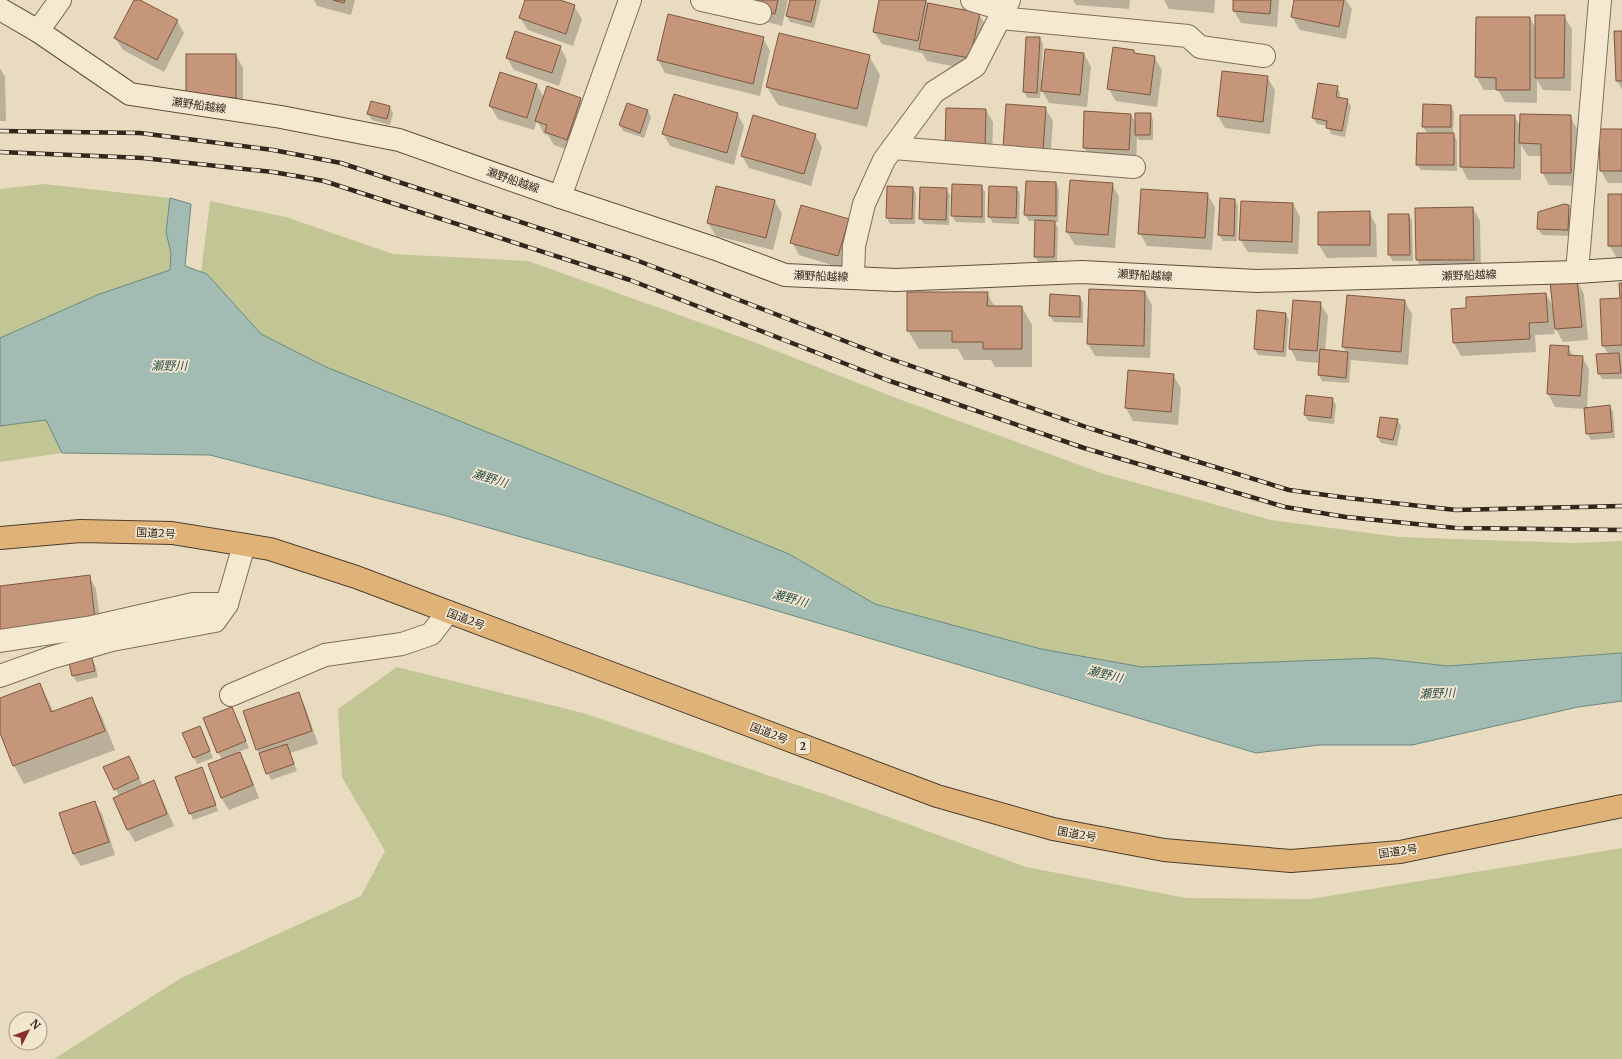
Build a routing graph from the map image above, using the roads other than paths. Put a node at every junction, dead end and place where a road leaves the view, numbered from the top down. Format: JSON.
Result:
{"nodes":[{"id":1,"x":60,"y":0,"type":"edge"},
{"id":2,"x":630,"y":0,"type":"edge"},
{"id":3,"x":702,"y":0,"type":"edge"},
{"id":4,"x":972,"y":0,"type":"edge"},
{"id":5,"x":1600,"y":0,"type":"edge"},
{"id":6,"x":0,"y":9,"type":"edge"},
{"id":7,"x":1005,"y":9,"type":"edge"},
{"id":8,"x":760,"y":13,"type":"dead end"},
{"id":9,"x":38,"y":31,"type":"junction"},
{"id":10,"x":1264,"y":56,"type":"dead end"},
{"id":11,"x":893,"y":148,"type":"junction"},
{"id":12,"x":1134,"y":167,"type":"dead end"},
{"id":13,"x":560,"y":197,"type":"junction"},
{"id":14,"x":1622,"y":269,"type":"edge"},
{"id":15,"x":1577,"y":272,"type":"junction"},
{"id":16,"x":853,"y":278,"type":"junction"},
{"id":17,"x":0,"y":538,"type":"edge"},
{"id":18,"x":244,"y":545,"type":"junction"},
{"id":19,"x":227,"y":604,"type":"junction"},
{"id":20,"x":448,"y":612,"type":"junction"},
{"id":21,"x":0,"y":641,"type":"edge"},
{"id":22,"x":0,"y":676,"type":"edge"},
{"id":23,"x":231,"y":695,"type":"dead end"},
{"id":24,"x":1622,"y":806,"type":"edge"}],
"edges":[{"from":1,"to":9,"type":"street"},
{"from":2,"to":13,"type":"street"},
{"from":3,"to":8,"type":"street"},
{"from":4,"to":7,"type":"street"},
{"from":5,"to":15,"type":"street"},
{"from":6,"to":9,"type":"street","name":"瀬野船越線"},
{"from":7,"to":10,"type":"street"},
{"from":7,"to":11,"type":"street"},
{"from":9,"to":13,"type":"street","name":"瀬野船越線"},
{"from":11,"to":12,"type":"street"},
{"from":11,"to":16,"type":"street"},
{"from":13,"to":16,"type":"street","name":"瀬野船越線"},
{"from":14,"to":15,"type":"street","name":"瀬野船越線"},
{"from":15,"to":16,"type":"street","name":"瀬野船越線"},
{"from":17,"to":18,"type":"highway","name":"国道2号","number":"2"},
{"from":18,"to":19,"type":"street"},
{"from":18,"to":20,"type":"highway","name":"国道2号","number":"2"},
{"from":19,"to":21,"type":"street"},
{"from":19,"to":22,"type":"street"},
{"from":20,"to":23,"type":"street"},
{"from":20,"to":24,"type":"highway","name":"国道2号","number":"2"}]}
